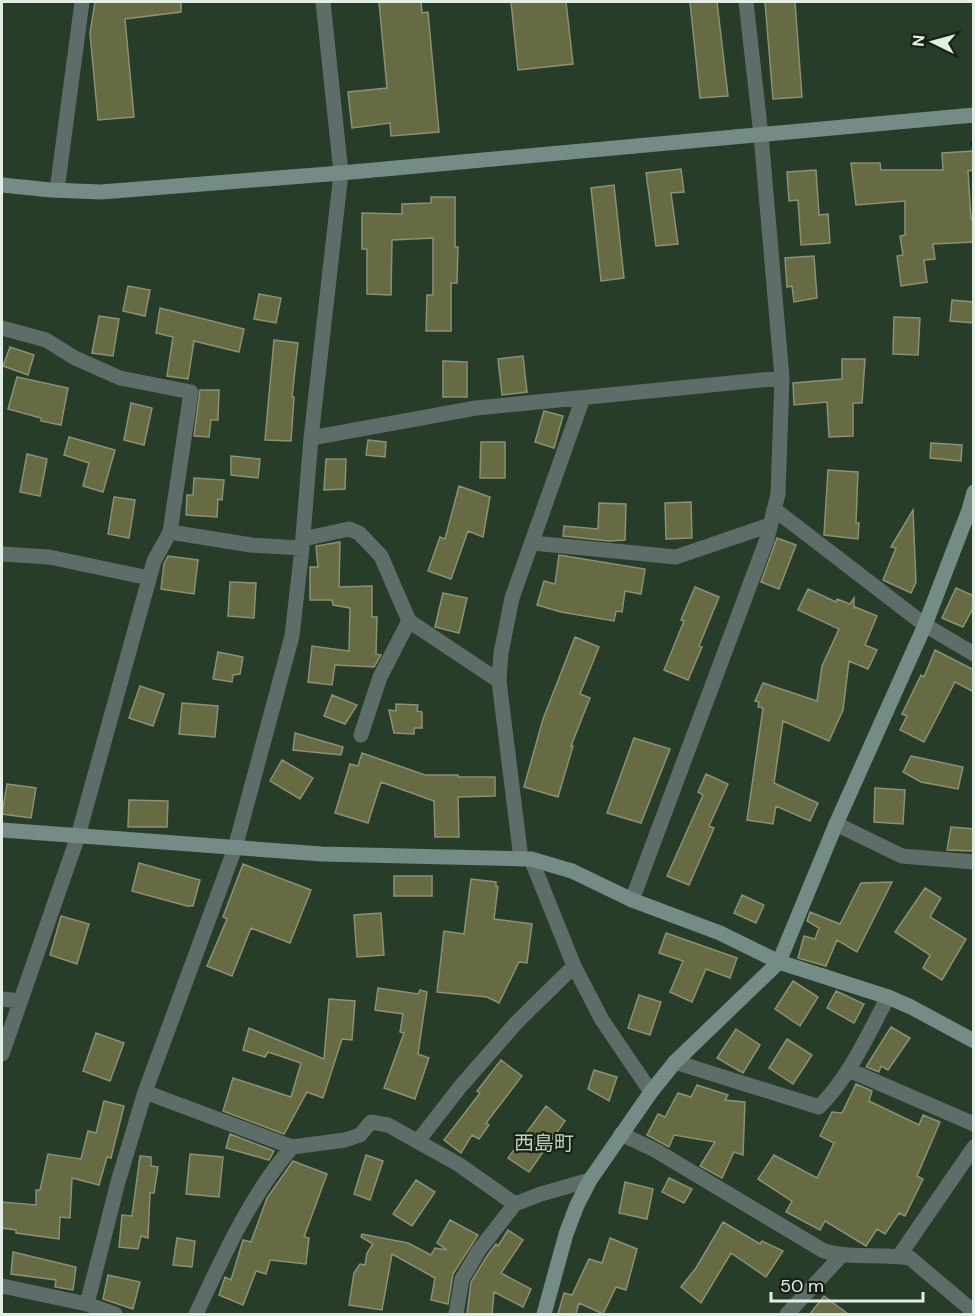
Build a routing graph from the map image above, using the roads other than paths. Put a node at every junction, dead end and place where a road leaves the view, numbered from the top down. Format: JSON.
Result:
{"nodes":[{"id":1,"x":82,"y":2,"type":"edge"},
{"id":2,"x":323,"y":2,"type":"edge"},
{"id":3,"x":746,"y":2,"type":"edge"},
{"id":4,"x":974,"y":115,"type":"edge"},
{"id":5,"x":761,"y":135,"type":"junction"},
{"id":6,"x":341,"y":173,"type":"junction"},
{"id":7,"x":2,"y":184,"type":"edge"},
{"id":8,"x":57,"y":190,"type":"junction"},
{"id":9,"x":2,"y":328,"type":"edge"},
{"id":10,"x":782,"y":378,"type":"junction"},
{"id":11,"x":583,"y":398,"type":"junction"},
{"id":12,"x":311,"y":438,"type":"junction"},
{"id":13,"x":974,"y":492,"type":"edge"},
{"id":14,"x":774,"y":509,"type":"junction"},
{"id":15,"x":971,"y":511,"type":"edge"},
{"id":16,"x":770,"y":525,"type":"junction"},
{"id":17,"x":170,"y":532,"type":"junction"},
{"id":18,"x":532,"y":543,"type":"junction"},
{"id":19,"x":303,"y":544,"type":"junction"},
{"id":20,"x":2,"y":554,"type":"edge"},
{"id":21,"x":149,"y":578,"type":"junction"},
{"id":22,"x":409,"y":621,"type":"junction"},
{"id":23,"x":925,"y":625,"type":"junction"},
{"id":24,"x":974,"y":654,"type":"edge"},
{"id":25,"x":499,"y":681,"type":"junction"},
{"id":26,"x":361,"y":735,"type":"dead end"},
{"id":27,"x":836,"y":824,"type":"junction"},
{"id":28,"x":2,"y":830,"type":"edge"},
{"id":29,"x":78,"y":836,"type":"junction"},
{"id":30,"x":235,"y":848,"type":"junction"},
{"id":31,"x":526,"y":859,"type":"junction"},
{"id":32,"x":974,"y":862,"type":"edge"},
{"id":33,"x":632,"y":900,"type":"junction"},
{"id":34,"x":779,"y":962,"type":"junction"},
{"id":35,"x":574,"y":966,"type":"junction"},
{"id":36,"x":888,"y":997,"type":"junction"},
{"id":37,"x":2,"y":999,"type":"edge"},
{"id":38,"x":20,"y":1001,"type":"junction"},
{"id":39,"x":974,"y":1041,"type":"edge"},
{"id":40,"x":2,"y":1054,"type":"edge"},
{"id":41,"x":675,"y":1062,"type":"junction"},
{"id":42,"x":849,"y":1070,"type":"junction"},
{"id":43,"x":145,"y":1092,"type":"junction"},
{"id":44,"x":651,"y":1092,"type":"junction"},
{"id":45,"x":974,"y":1124,"type":"edge"},
{"id":46,"x":621,"y":1134,"type":"junction"},
{"id":47,"x":418,"y":1141,"type":"junction"},
{"id":48,"x":292,"y":1147,"type":"junction"},
{"id":49,"x":974,"y":1148,"type":"edge"},
{"id":50,"x":590,"y":1180,"type":"junction"},
{"id":51,"x":515,"y":1204,"type":"junction"},
{"id":52,"x":841,"y":1256,"type":"junction"},
{"id":53,"x":899,"y":1256,"type":"junction"},
{"id":54,"x":2,"y":1286,"type":"edge"},
{"id":55,"x":87,"y":1304,"type":"junction"},
{"id":56,"x":974,"y":1312,"type":"edge"},
{"id":57,"x":115,"y":1314,"type":"edge"},
{"id":58,"x":196,"y":1314,"type":"edge"},
{"id":59,"x":456,"y":1314,"type":"edge"},
{"id":60,"x":544,"y":1314,"type":"edge"},
{"id":61,"x":787,"y":1314,"type":"edge"}],
"edges":[{"from":1,"to":8,"type":"street"},
{"from":2,"to":6,"type":"street"},
{"from":3,"to":5,"type":"street"},
{"from":4,"to":5,"type":"street"},
{"from":5,"to":6,"type":"street"},
{"from":5,"to":10,"type":"street"},
{"from":6,"to":8,"type":"street"},
{"from":6,"to":12,"type":"street"},
{"from":7,"to":8,"type":"street"},
{"from":9,"to":17,"type":"street"},
{"from":10,"to":11,"type":"street"},
{"from":10,"to":14,"type":"street"},
{"from":11,"to":12,"type":"street"},
{"from":11,"to":18,"type":"street"},
{"from":12,"to":19,"type":"street"},
{"from":13,"to":15,"type":"street"},
{"from":14,"to":16,"type":"street"},
{"from":14,"to":23,"type":"street"},
{"from":15,"to":23,"type":"street"},
{"from":16,"to":18,"type":"street"},
{"from":16,"to":33,"type":"street"},
{"from":17,"to":19,"type":"street"},
{"from":17,"to":21,"type":"street"},
{"from":18,"to":25,"type":"street"},
{"from":19,"to":22,"type":"street"},
{"from":19,"to":30,"type":"street"},
{"from":20,"to":21,"type":"street"},
{"from":21,"to":29,"type":"street"},
{"from":22,"to":25,"type":"street"},
{"from":22,"to":26,"type":"street"},
{"from":23,"to":24,"type":"street"},
{"from":23,"to":27,"type":"street"},
{"from":25,"to":31,"type":"street"},
{"from":27,"to":32,"type":"street"},
{"from":27,"to":34,"type":"street"},
{"from":28,"to":29,"type":"street"},
{"from":29,"to":30,"type":"street"},
{"from":29,"to":38,"type":"street"},
{"from":30,"to":31,"type":"street"},
{"from":30,"to":43,"type":"street"},
{"from":31,"to":33,"type":"street"},
{"from":31,"to":35,"type":"street"},
{"from":33,"to":34,"type":"street"},
{"from":34,"to":36,"type":"street"},
{"from":34,"to":41,"type":"street"},
{"from":35,"to":44,"type":"street"},
{"from":35,"to":47,"type":"street"},
{"from":36,"to":39,"type":"street"},
{"from":36,"to":42,"type":"street"},
{"from":37,"to":38,"type":"street"},
{"from":38,"to":40,"type":"street"},
{"from":41,"to":42,"type":"street"},
{"from":41,"to":44,"type":"street"},
{"from":42,"to":45,"type":"street"},
{"from":43,"to":48,"type":"street"},
{"from":43,"to":55,"type":"street"},
{"from":44,"to":46,"type":"street"},
{"from":46,"to":50,"type":"street"},
{"from":46,"to":52,"type":"street"},
{"from":47,"to":48,"type":"street"},
{"from":47,"to":51,"type":"street"},
{"from":48,"to":58,"type":"street"},
{"from":49,"to":53,"type":"street"},
{"from":50,"to":51,"type":"street"},
{"from":50,"to":60,"type":"street"},
{"from":51,"to":59,"type":"street"},
{"from":52,"to":53,"type":"street"},
{"from":52,"to":61,"type":"street"},
{"from":53,"to":56,"type":"street"},
{"from":54,"to":55,"type":"street"},
{"from":55,"to":57,"type":"street"}]}
